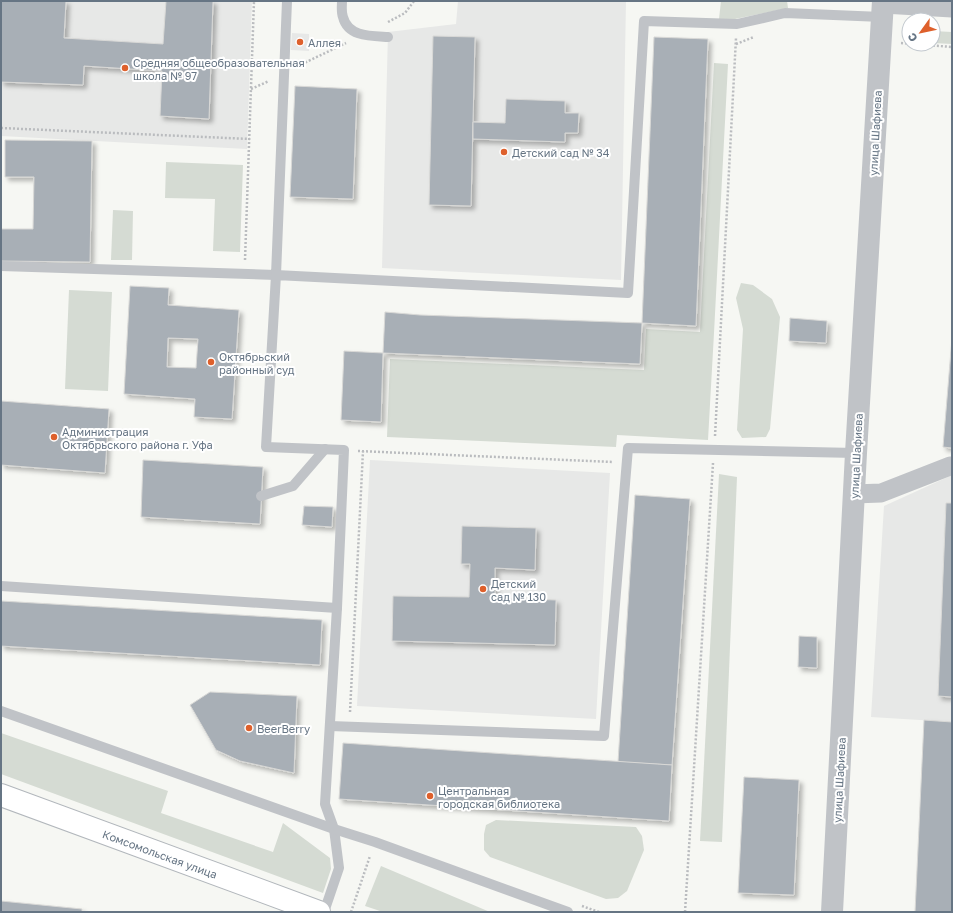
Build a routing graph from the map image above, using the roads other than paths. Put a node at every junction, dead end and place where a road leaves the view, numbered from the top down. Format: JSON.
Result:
{"nodes":[{"id":1,"x":287,"y":1,"type":"edge"},
{"id":2,"x":342,"y":1,"type":"edge"},
{"id":3,"x":883,"y":8,"type":"edge"},
{"id":4,"x":952,"y":8,"type":"edge"},
{"id":5,"x":388,"y":36,"type":"dead end"},
{"id":6,"x":1,"y":266,"type":"edge"},
{"id":7,"x":276,"y":275,"type":"junction"},
{"id":8,"x":325,"y":449,"type":"junction"},
{"id":9,"x":856,"y":453,"type":"junction"},
{"id":10,"x":952,"y":466,"type":"edge"},
{"id":11,"x":854,"y":494,"type":"junction"},
{"id":12,"x":262,"y":496,"type":"dead end"},
{"id":13,"x":1,"y":586,"type":"edge"},
{"id":14,"x":337,"y":608,"type":"junction"},
{"id":15,"x":1,"y":711,"type":"edge"},
{"id":16,"x":330,"y":726,"type":"junction"},
{"id":17,"x":1,"y":795,"type":"edge"},
{"id":18,"x":334,"y":829,"type":"junction"},
{"id":19,"x":319,"y":912,"type":"edge"},
{"id":20,"x":324,"y":912,"type":"edge"},
{"id":21,"x":568,"y":912,"type":"edge"},
{"id":22,"x":832,"y":912,"type":"edge"}],
"edges":[{"from":1,"to":7,"type":"lane"},
{"from":2,"to":5,"type":"lane"},
{"from":3,"to":4,"type":"street"},
{"from":3,"to":7,"type":"lane"},
{"from":3,"to":9,"type":"street","name":"улица Шафиева"},
{"from":6,"to":7,"type":"lane"},
{"from":7,"to":8,"type":"lane"},
{"from":8,"to":12,"type":"lane"},
{"from":8,"to":14,"type":"lane"},
{"from":9,"to":11,"type":"street","name":"улица Шафиева"},
{"from":9,"to":16,"type":"lane"},
{"from":10,"to":11,"type":"street"},
{"from":11,"to":22,"type":"street","name":"улица Шафиева"},
{"from":13,"to":14,"type":"lane"},
{"from":14,"to":16,"type":"lane"},
{"from":15,"to":18,"type":"lane"},
{"from":16,"to":18,"type":"lane"},
{"from":17,"to":19,"type":"main road","name":"Комсомольская улица"},
{"from":18,"to":20,"type":"lane"},
{"from":18,"to":21,"type":"lane"}]}
